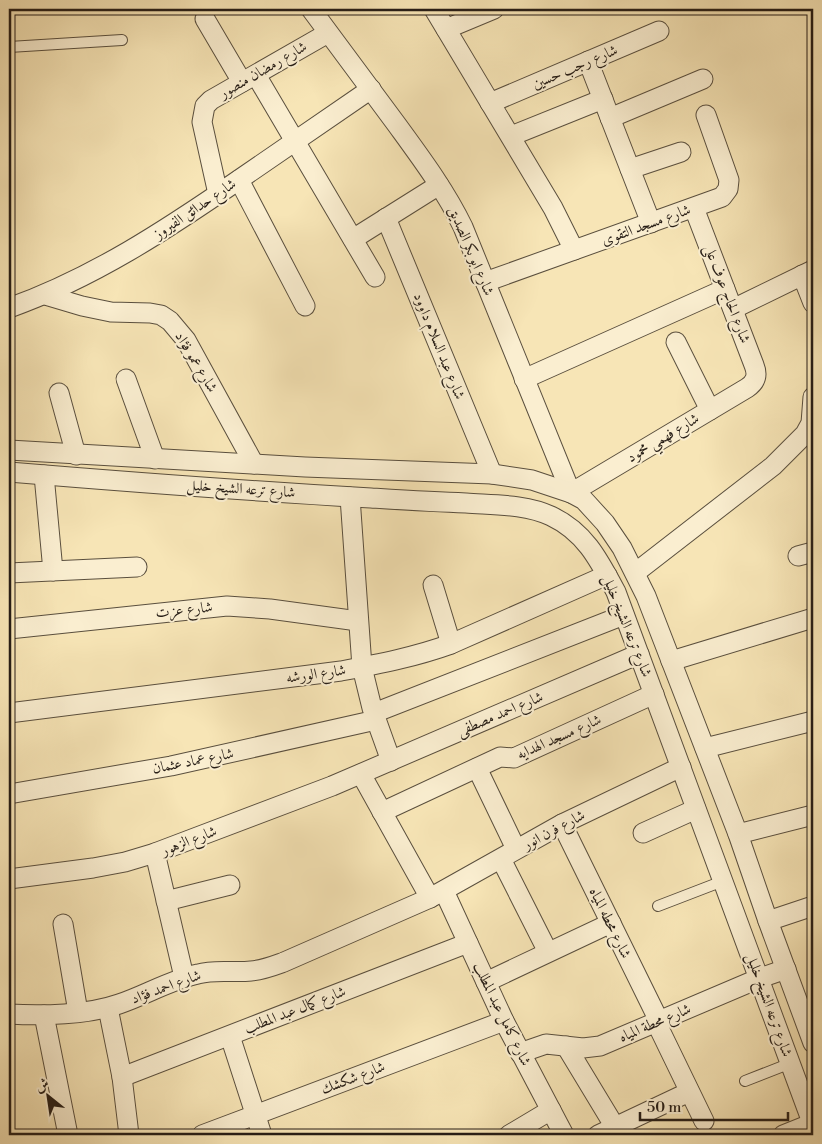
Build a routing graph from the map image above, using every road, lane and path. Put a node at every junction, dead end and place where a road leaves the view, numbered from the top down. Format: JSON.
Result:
{"nodes":[{"id":1,"x":311,"y":9,"type":"edge"},
{"id":2,"x":434,"y":9,"type":"edge"},
{"id":3,"x":494,"y":9,"type":"edge"},
{"id":4,"x":205,"y":20,"type":"dead end"},
{"id":5,"x":446,"y":29,"type":"junction"},
{"id":6,"x":659,"y":31,"type":"dead end"},
{"id":7,"x":328,"y":33,"type":"junction"},
{"id":8,"x":122,"y":40,"type":"dead end"},
{"id":9,"x":9,"y":46,"type":"edge"},
{"id":10,"x":588,"y":61,"type":"junction"},
{"id":11,"x":249,"y":78,"type":"junction"},
{"id":12,"x":703,"y":79,"type":"dead end"},
{"id":13,"x":371,"y":89,"type":"junction"},
{"id":14,"x":603,"y":99,"type":"junction"},
{"id":15,"x":490,"y":102,"type":"junction"},
{"id":16,"x":706,"y":115,"type":"dead end"},
{"id":17,"x":610,"y":118,"type":"junction"},
{"id":18,"x":510,"y":136,"type":"junction"},
{"id":19,"x":295,"y":141,"type":"junction"},
{"id":20,"x":681,"y":152,"type":"dead end"},
{"id":21,"x":630,"y":170,"type":"junction"},
{"id":22,"x":239,"y":180,"type":"junction"},
{"id":23,"x":440,"y":185,"type":"junction"},
{"id":24,"x":218,"y":194,"type":"junction"},
{"id":25,"x":694,"y":208,"type":"junction"},
{"id":26,"x":386,"y":218,"type":"junction"},
{"id":27,"x":651,"y":223,"type":"junction"},
{"id":28,"x":353,"y":239,"type":"junction"},
{"id":29,"x":574,"y":250,"type":"junction"},
{"id":30,"x":807,"y":273,"type":"edge"},
{"id":31,"x":375,"y":277,"type":"dead end"},
{"id":32,"x":485,"y":282,"type":"junction"},
{"id":33,"x":725,"y":289,"type":"junction"},
{"id":34,"x":45,"y":295,"type":"junction"},
{"id":35,"x":813,"y":303,"type":"edge"},
{"id":36,"x":305,"y":306,"type":"dead end"},
{"id":37,"x":9,"y":308,"type":"edge"},
{"id":38,"x":733,"y":309,"type":"junction"},
{"id":39,"x":676,"y":342,"type":"dead end"},
{"id":40,"x":126,"y":379,"type":"dead end"},
{"id":41,"x":524,"y":379,"type":"junction"},
{"id":42,"x":755,"y":381,"type":"joint"},
{"id":43,"x":59,"y":393,"type":"dead end"},
{"id":44,"x":813,"y":398,"type":"edge"},
{"id":45,"x":710,"y":410,"type":"junction"},
{"id":46,"x":9,"y":450,"type":"edge"},
{"id":47,"x":76,"y":454,"type":"junction"},
{"id":48,"x":155,"y":459,"type":"junction"},
{"id":49,"x":254,"y":464,"type":"junction"},
{"id":50,"x":9,"y":472,"type":"edge"},
{"id":51,"x":492,"y":474,"type":"junction"},
{"id":52,"x":44,"y":475,"type":"junction"},
{"id":53,"x":570,"y":493,"type":"junction"},
{"id":54,"x":350,"y":497,"type":"junction"},
{"id":55,"x":137,"y":567,"type":"dead end"},
{"id":56,"x":53,"y":571,"type":"junction"},
{"id":57,"x":9,"y":573,"type":"edge"},
{"id":58,"x":635,"y":573,"type":"junction"},
{"id":59,"x":607,"y":575,"type":"junction"},
{"id":60,"x":433,"y":585,"type":"dead end"},
{"id":61,"x":624,"y":615,"type":"junction"},
{"id":62,"x":813,"y":618,"type":"edge"},
{"id":63,"x":358,"y":621,"type":"junction"},
{"id":64,"x":9,"y":629,"type":"edge"},
{"id":65,"x":452,"y":644,"type":"junction"},
{"id":66,"x":639,"y":654,"type":"junction"},
{"id":67,"x":671,"y":661,"type":"junction"},
{"id":68,"x":362,"y":667,"type":"junction"},
{"id":69,"x":654,"y":694,"type":"junction"},
{"id":70,"x":9,"y":714,"type":"edge"},
{"id":71,"x":375,"y":717,"type":"junction"},
{"id":72,"x":813,"y":721,"type":"edge"},
{"id":73,"x":705,"y":748,"type":"junction"},
{"id":74,"x":391,"y":761,"type":"junction"},
{"id":75,"x":681,"y":767,"type":"junction"},
{"id":76,"x":477,"y":768,"type":"junction"},
{"id":77,"x":361,"y":774,"type":"junction"},
{"id":78,"x":9,"y":794,"type":"edge"},
{"id":79,"x":696,"y":809,"type":"junction"},
{"id":80,"x":382,"y":812,"type":"junction"},
{"id":81,"x":813,"y":815,"type":"edge"},
{"id":82,"x":562,"y":824,"type":"junction"},
{"id":83,"x":643,"y":834,"type":"dead end"},
{"id":84,"x":738,"y":834,"type":"junction"},
{"id":85,"x":155,"y":853,"type":"junction"},
{"id":86,"x":508,"y":854,"type":"junction"},
{"id":87,"x":9,"y":879,"type":"edge"},
{"id":88,"x":723,"y":881,"type":"junction"},
{"id":89,"x":230,"y":886,"type":"dead end"},
{"id":90,"x":437,"y":894,"type":"junction"},
{"id":91,"x":166,"y":900,"type":"junction"},
{"id":92,"x":658,"y":906,"type":"dead end"},
{"id":93,"x":813,"y":906,"type":"edge"},
{"id":94,"x":768,"y":921,"type":"junction"},
{"id":95,"x":63,"y":924,"type":"dead end"},
{"id":96,"x":611,"y":924,"type":"junction"},
{"id":97,"x":468,"y":943,"type":"junction"},
{"id":98,"x":548,"y":952,"type":"junction"},
{"id":99,"x":786,"y":969,"type":"junction"},
{"id":100,"x":184,"y":977,"type":"junction"},
{"id":101,"x":760,"y":978,"type":"junction"},
{"id":102,"x":486,"y":982,"type":"junction"},
{"id":103,"x":108,"y":1008,"type":"junction"},
{"id":104,"x":78,"y":1012,"type":"junction"},
{"id":105,"x":9,"y":1014,"type":"edge"},
{"id":106,"x":44,"y":1015,"type":"junction"},
{"id":107,"x":504,"y":1020,"type":"junction"},
{"id":108,"x":657,"y":1022,"type":"junction"},
{"id":109,"x":230,"y":1036,"type":"junction"},
{"id":110,"x":813,"y":1040,"type":"edge"},
{"id":111,"x":566,"y":1046,"type":"junction"},
{"id":112,"x":520,"y":1053,"type":"junction"},
{"id":113,"x":791,"y":1063,"type":"junction"},
{"id":114,"x":122,"y":1077,"type":"junction"},
{"id":115,"x":745,"y":1080,"type":"dead end"},
{"id":116,"x":689,"y":1092,"type":"junction"},
{"id":117,"x":550,"y":1110,"type":"junction"},
{"id":118,"x":255,"y":1116,"type":"junction"},
{"id":119,"x":704,"y":1121,"type":"dead end"},
{"id":120,"x":813,"y":1124,"type":"edge"},
{"id":121,"x":607,"y":1131,"type":"edge"},
{"id":122,"x":68,"y":1135,"type":"edge"},
{"id":123,"x":129,"y":1135,"type":"edge"},
{"id":124,"x":203,"y":1135,"type":"edge"},
{"id":125,"x":262,"y":1135,"type":"edge"},
{"id":126,"x":508,"y":1135,"type":"edge"},
{"id":127,"x":564,"y":1135,"type":"edge"},
{"id":128,"x":783,"y":1135,"type":"edge"}],
"edges":[{"from":1,"to":7,"type":"street","name":"شارع ابو بكر الصديق"},
{"from":2,"to":5,"type":"street"},
{"from":3,"to":5,"type":"street"},
{"from":4,"to":11,"type":"street"},
{"from":5,"to":15,"type":"street"},
{"from":6,"to":10,"type":"street","name":"شارع رجب حسين"},
{"from":7,"to":11,"type":"street","name":"شارع رمضان منصور"},
{"from":7,"to":13,"type":"street","name":"شارع ابو بكر الصديق"},
{"from":8,"to":9,"type":"lane"},
{"from":10,"to":14,"type":"street"},
{"from":10,"to":15,"type":"street","name":"شارع رجب حسين"},
{"from":11,"to":19,"type":"street"},
{"from":11,"to":24,"type":"street","name":"شارع رمضان منصور"},
{"from":12,"to":17,"type":"street"},
{"from":13,"to":19,"type":"street","name":"شارع حدائق الفيروز"},
{"from":13,"to":23,"type":"street","name":"شارع ابو بكر الصديق"},
{"from":14,"to":17,"type":"street"},
{"from":14,"to":18,"type":"street"},
{"from":15,"to":18,"type":"street"},
{"from":16,"to":25,"type":"street","name":"شارع مسجد التقوى"},
{"from":17,"to":21,"type":"street"},
{"from":18,"to":29,"type":"street"},
{"from":19,"to":22,"type":"street","name":"شارع حدائق الفيروز"},
{"from":19,"to":28,"type":"street"},
{"from":20,"to":21,"type":"street"},
{"from":21,"to":27,"type":"street"},
{"from":22,"to":24,"type":"street","name":"شارع حدائق الفيروز"},
{"from":22,"to":36,"type":"street"},
{"from":23,"to":26,"type":"street"},
{"from":23,"to":32,"type":"street","name":"شارع ابو بكر الصديق"},
{"from":24,"to":34,"type":"street","name":"شارع حدائق الفيروز"},
{"from":25,"to":27,"type":"street","name":"شارع مسجد التقوى"},
{"from":25,"to":33,"type":"street","name":"شارع الحاج عوف على"},
{"from":26,"to":28,"type":"street"},
{"from":26,"to":51,"type":"street","name":"شارع عبد السلام داوود"},
{"from":27,"to":29,"type":"street","name":"شارع مسجد التقوى"},
{"from":28,"to":31,"type":"street"},
{"from":29,"to":32,"type":"street","name":"شارع مسجد التقوى"},
{"from":30,"to":35,"type":"street"},
{"from":30,"to":38,"type":"street"},
{"from":32,"to":41,"type":"street","name":"شارع ابو بكر الصديق"},
{"from":33,"to":38,"type":"street","name":"شارع الحاج عوف على"},
{"from":33,"to":41,"type":"street"},
{"from":34,"to":37,"type":"street","name":"شارع حدائق الفيروز"},
{"from":34,"to":49,"type":"street","name":"شارع عمو فؤاد"},
{"from":38,"to":42,"type":"street","name":"شارع الحاج عوف على"},
{"from":39,"to":45,"type":"street"},
{"from":40,"to":48,"type":"street"},
{"from":41,"to":53,"type":"street","name":"شارع ابو بكر الصديق"},
{"from":42,"to":45,"type":"street","name":"شارع فهمي محمود"},
{"from":43,"to":47,"type":"street"},
{"from":44,"to":58,"type":"street"},
{"from":45,"to":53,"type":"street","name":"شارع فهمي محمود"},
{"from":46,"to":47,"type":"street","name":"شارع ترعه الشيخ خليل"},
{"from":47,"to":48,"type":"street","name":"شارع ترعه الشيخ خليل"},
{"from":48,"to":49,"type":"street","name":"شارع ترعه الشيخ خليل"},
{"from":49,"to":51,"type":"street","name":"شارع ترعه الشيخ خليل"},
{"from":50,"to":52,"type":"street","name":"شارع ترعه الشيخ خليل"},
{"from":51,"to":53,"type":"street","name":"شارع ترعه الشيخ خليل"},
{"from":52,"to":54,"type":"street","name":"شارع ترعه الشيخ خليل"},
{"from":52,"to":56,"type":"street"},
{"from":53,"to":58,"type":"street","name":"شارع ترعه الشيخ خليل"},
{"from":54,"to":59,"type":"street","name":"شارع ترعه الشيخ خليل"},
{"from":54,"to":63,"type":"street"},
{"from":55,"to":56,"type":"street"},
{"from":56,"to":57,"type":"street"},
{"from":58,"to":67,"type":"street","name":"شارع ترعه الشيخ خليل"},
{"from":59,"to":61,"type":"street","name":"شارع ترعه الشيخ خليل"},
{"from":59,"to":65,"type":"street","name":"شارع الورشه"},
{"from":60,"to":65,"type":"street"},
{"from":61,"to":66,"type":"street","name":"شارع ترعه الشيخ خليل"},
{"from":61,"to":71,"type":"street","name":"شارع عماد عثمان"},
{"from":62,"to":67,"type":"street"},
{"from":63,"to":64,"type":"street","name":"شارع عزت"},
{"from":63,"to":68,"type":"street"},
{"from":65,"to":68,"type":"street","name":"شارع الورشه"},
{"from":66,"to":69,"type":"street","name":"شارع ترعه الشيخ خليل"},
{"from":66,"to":74,"type":"street","name":"شارع احمد مصطفى"},
{"from":67,"to":73,"type":"street","name":"شارع ترعه الشيخ خليل"},
{"from":68,"to":70,"type":"street","name":"شارع الورشه"},
{"from":68,"to":71,"type":"street"},
{"from":69,"to":75,"type":"street","name":"شارع ترعه الشيخ خليل"},
{"from":69,"to":76,"type":"street","name":"شارع مسجد الهدايه"},
{"from":71,"to":74,"type":"street"},
{"from":71,"to":78,"type":"street","name":"شارع عماد عثمان"},
{"from":72,"to":73,"type":"street"},
{"from":73,"to":84,"type":"street","name":"شارع ترعه الشيخ خليل"},
{"from":74,"to":77,"type":"street","name":"شارع احمد مصطفى"},
{"from":75,"to":79,"type":"street","name":"شارع ترعه الشيخ خليل"},
{"from":75,"to":82,"type":"street","name":"شارع فرن انور"},
{"from":76,"to":80,"type":"street","name":"شارع مسجد الهدايه"},
{"from":76,"to":86,"type":"street"},
{"from":77,"to":80,"type":"street","name":"شارع كامل عبد المطلب"},
{"from":77,"to":85,"type":"street","name":"شارع الزهور"},
{"from":79,"to":83,"type":"street"},
{"from":79,"to":88,"type":"street","name":"شارع ترعه الشيخ خليل"},
{"from":80,"to":90,"type":"street","name":"شارع كامل عبد المطلب"},
{"from":81,"to":84,"type":"street"},
{"from":82,"to":86,"type":"street","name":"شارع فرن انور"},
{"from":82,"to":96,"type":"street","name":"شارع محطه المياه"},
{"from":84,"to":94,"type":"street","name":"شارع ترعه الشيخ خليل"},
{"from":85,"to":87,"type":"street","name":"شارع الزهور"},
{"from":85,"to":91,"type":"street"},
{"from":86,"to":90,"type":"street","name":"شارع فرن انور"},
{"from":86,"to":98,"type":"street"},
{"from":88,"to":92,"type":"lane"},
{"from":88,"to":101,"type":"street","name":"شارع ترعه الشيخ خليل"},
{"from":89,"to":91,"type":"street"},
{"from":90,"to":97,"type":"street","name":"شارع كامل عبد المطلب"},
{"from":90,"to":100,"type":"street","name":"شارع احمد فؤاد"},
{"from":91,"to":100,"type":"street"},
{"from":93,"to":94,"type":"street"},
{"from":94,"to":99,"type":"street","name":"شارع ترعه الشيخ خليل"},
{"from":95,"to":104,"type":"street"},
{"from":96,"to":98,"type":"street"},
{"from":96,"to":108,"type":"street","name":"شارع محطه المياه"},
{"from":97,"to":102,"type":"street","name":"شارع كامل عبد المطلب"},
{"from":97,"to":109,"type":"street","name":"شارع كمال عبد المطلب"},
{"from":98,"to":102,"type":"street"},
{"from":99,"to":101,"type":"street","name":"شارع محطة المياه"},
{"from":99,"to":110,"type":"street","name":"شارع ترعه الشيخ خليل"},
{"from":100,"to":103,"type":"street","name":"شارع احمد فؤاد"},
{"from":101,"to":108,"type":"street","name":"شارع محطة المياه"},
{"from":101,"to":113,"type":"street","name":"شارع ترعه الشيخ خليل"},
{"from":102,"to":107,"type":"street","name":"شارع كامل عبد المطلب"},
{"from":103,"to":104,"type":"street","name":"شارع احمد فؤاد"},
{"from":103,"to":114,"type":"street"},
{"from":104,"to":106,"type":"street","name":"شارع احمد فؤاد"},
{"from":105,"to":106,"type":"street","name":"شارع احمد فؤاد"},
{"from":106,"to":122,"type":"street"},
{"from":107,"to":112,"type":"street","name":"شارع كامل عبد المطلب"},
{"from":107,"to":118,"type":"street","name":"شارع شكشك"},
{"from":108,"to":111,"type":"street","name":"شارع محطة المياه"},
{"from":108,"to":116,"type":"street","name":"شارع محطه المياه"},
{"from":109,"to":114,"type":"street","name":"شارع كمال عبد المطلب"},
{"from":109,"to":118,"type":"street"},
{"from":111,"to":112,"type":"street","name":"شارع محطة المياه"},
{"from":111,"to":121,"type":"street"},
{"from":112,"to":117,"type":"street","name":"شارع كامل عبد المطلب"},
{"from":113,"to":115,"type":"lane"},
{"from":113,"to":120,"type":"street","name":"شارع ترعه الشيخ خليل"},
{"from":114,"to":123,"type":"street"},
{"from":116,"to":119,"type":"street","name":"شارع محطه المياه"},
{"from":116,"to":121,"type":"street"},
{"from":117,"to":126,"type":"street"},
{"from":117,"to":127,"type":"street","name":"شارع كامل عبد المطلب"},
{"from":118,"to":124,"type":"street","name":"شارع شكشك"},
{"from":118,"to":125,"type":"street"},
{"from":120,"to":128,"type":"street"}]}
